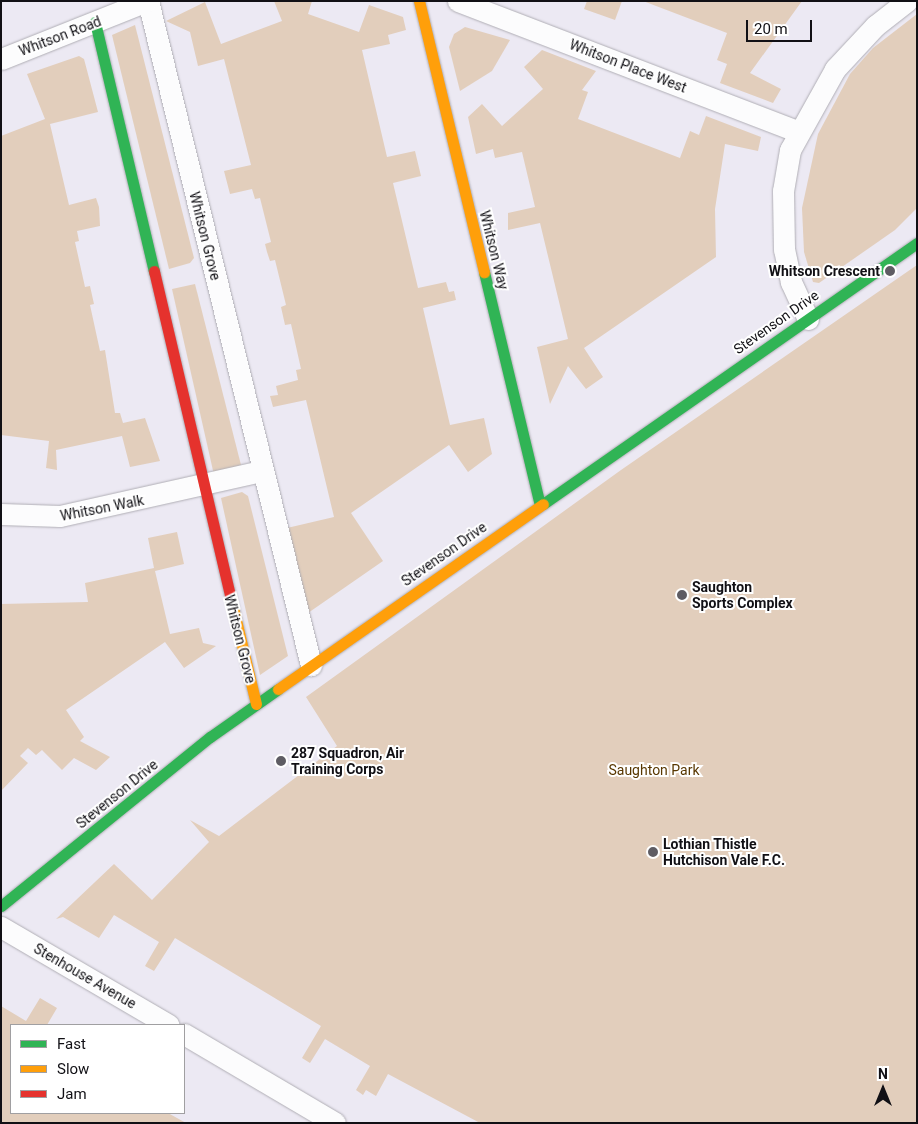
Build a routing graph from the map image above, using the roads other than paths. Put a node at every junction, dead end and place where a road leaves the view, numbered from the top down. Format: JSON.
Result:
{"nodes":[{"id":1,"x":148,"y":1,"type":"edge"},
{"id":2,"x":418,"y":1,"type":"edge"},
{"id":3,"x":458,"y":1,"type":"edge"},
{"id":4,"x":907,"y":1,"type":"edge"},
{"id":5,"x":95,"y":22,"type":"junction"},
{"id":6,"x":1,"y":59,"type":"edge"},
{"id":7,"x":797,"y":131,"type":"junction"},
{"id":8,"x":917,"y":243,"type":"edge"},
{"id":9,"x":808,"y":319,"type":"junction"},
{"id":10,"x":261,"y":471,"type":"junction"},
{"id":11,"x":202,"y":487,"type":"junction"},
{"id":12,"x":540,"y":505,"type":"junction"},
{"id":13,"x":1,"y":514,"type":"edge"},
{"id":14,"x":311,"y":666,"type":"junction"},
{"id":15,"x":256,"y":704,"type":"junction"},
{"id":16,"x":1,"y":906,"type":"edge"},
{"id":17,"x":1,"y":927,"type":"edge"},
{"id":18,"x":167,"y":1024,"type":"edge"},
{"id":19,"x":185,"y":1035,"type":"edge"},
{"id":20,"x":335,"y":1123,"type":"edge"}],
"edges":[{"from":1,"to":5,"type":"street","name":"Whitson Road"},
{"from":1,"to":10,"type":"street","name":"Whitson Grove"},
{"from":2,"to":12,"type":"street","name":"Whitson Way"},
{"from":3,"to":7,"type":"street","name":"Whitson Place West"},
{"from":4,"to":7,"type":"street"},
{"from":5,"to":6,"type":"street","name":"Whitson Road"},
{"from":5,"to":11,"type":"street","name":"Whitson Grove"},
{"from":7,"to":9,"type":"street"},
{"from":8,"to":9,"type":"street","name":"Stevenson Drive"},
{"from":9,"to":12,"type":"street","name":"Stevenson Drive"},
{"from":10,"to":11,"type":"street"},
{"from":10,"to":14,"type":"street","name":"Whitson Grove"},
{"from":11,"to":13,"type":"street","name":"Whitson Walk"},
{"from":11,"to":15,"type":"street","name":"Whitson Grove"},
{"from":12,"to":14,"type":"street","name":"Stevenson Drive"},
{"from":14,"to":15,"type":"street","name":"Stevenson Drive"},
{"from":15,"to":16,"type":"street","name":"Stevenson Drive"},
{"from":17,"to":18,"type":"street","name":"Stenhouse Avenue"},
{"from":19,"to":20,"type":"street"}]}
